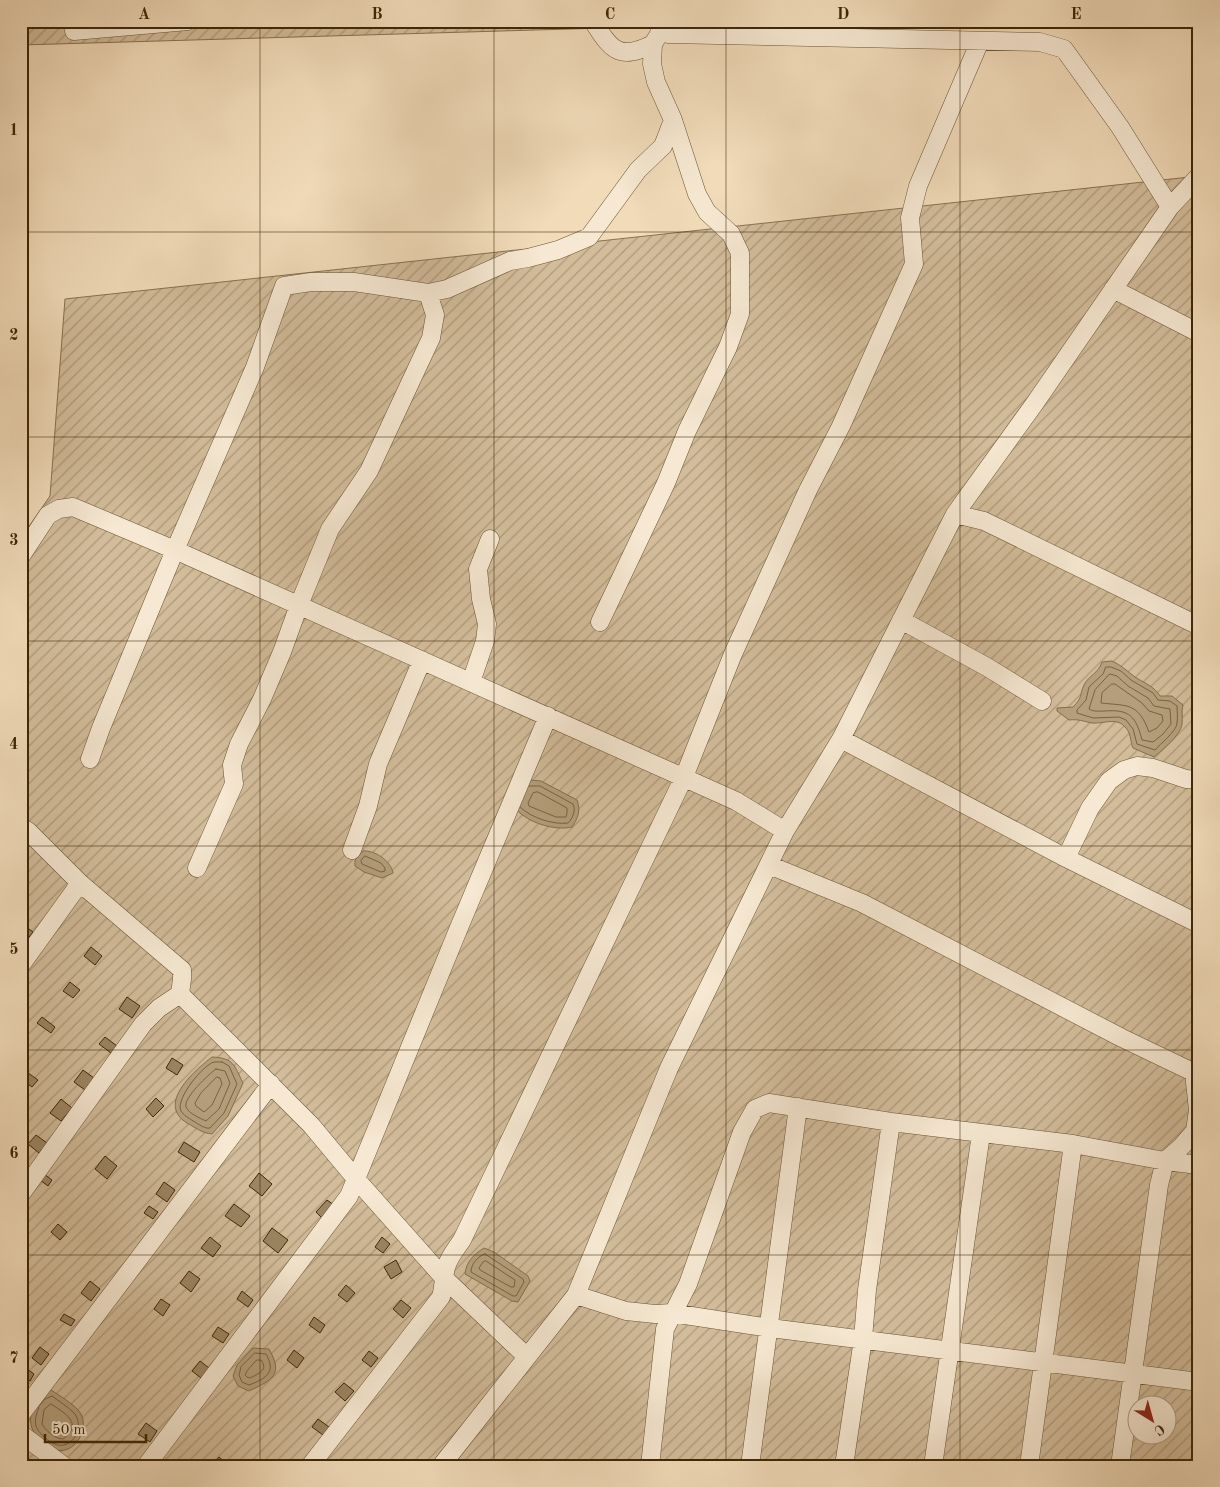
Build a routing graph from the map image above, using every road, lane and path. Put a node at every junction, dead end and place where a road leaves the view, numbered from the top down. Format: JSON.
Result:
{"nodes":[{"id":1,"x":188,"y":21,"type":"edge"},
{"id":2,"x":593,"y":21,"type":"edge"},
{"id":3,"x":74,"y":31,"type":"dead end"},
{"id":4,"x":657,"y":32,"type":"edge"},
{"id":5,"x":980,"y":41,"type":"junction"},
{"id":6,"x":673,"y":120,"type":"junction"},
{"id":7,"x":1199,"y":176,"type":"edge"},
{"id":8,"x":1170,"y":207,"type":"junction"},
{"id":9,"x":1114,"y":290,"type":"junction"},
{"id":10,"x":428,"y":293,"type":"junction"},
{"id":11,"x":1199,"y":333,"type":"edge"},
{"id":12,"x":955,"y":514,"type":"junction"},
{"id":13,"x":490,"y":539,"type":"dead end"},
{"id":14,"x":175,"y":550,"type":"junction"},
{"id":15,"x":21,"y":556,"type":"edge"},
{"id":16,"x":299,"y":605,"type":"junction"},
{"id":17,"x":901,"y":620,"type":"junction"},
{"id":18,"x":600,"y":622,"type":"dead end"},
{"id":19,"x":1199,"y":626,"type":"edge"},
{"id":20,"x":422,"y":660,"type":"junction"},
{"id":21,"x":471,"y":682,"type":"junction"},
{"id":22,"x":1042,"y":701,"type":"dead end"},
{"id":23,"x":548,"y":716,"type":"junction"},
{"id":24,"x":841,"y":739,"type":"junction"},
{"id":25,"x":90,"y":759,"type":"dead end"},
{"id":26,"x":684,"y":777,"type":"junction"},
{"id":27,"x":1199,"y":780,"type":"edge"},
{"id":28,"x":21,"y":826,"type":"edge"},
{"id":29,"x":785,"y":831,"type":"junction"},
{"id":30,"x":352,"y":850,"type":"dead end"},
{"id":31,"x":1066,"y":858,"type":"junction"},
{"id":32,"x":769,"y":865,"type":"junction"},
{"id":33,"x":197,"y":868,"type":"dead end"},
{"id":34,"x":80,"y":883,"type":"junction"},
{"id":35,"x":1199,"y":924,"type":"edge"},
{"id":36,"x":21,"y":965,"type":"edge"},
{"id":37,"x":180,"y":994,"type":"junction"},
{"id":38,"x":1196,"y":1074,"type":"edge"},
{"id":39,"x":271,"y":1084,"type":"junction"},
{"id":40,"x":798,"y":1107,"type":"junction"},
{"id":41,"x":891,"y":1122,"type":"junction"},
{"id":42,"x":981,"y":1134,"type":"junction"},
{"id":43,"x":1073,"y":1144,"type":"junction"},
{"id":44,"x":1165,"y":1161,"type":"junction"},
{"id":45,"x":1199,"y":1165,"type":"edge"},
{"id":46,"x":356,"y":1179,"type":"junction"},
{"id":47,"x":21,"y":1194,"type":"edge"},
{"id":48,"x":444,"y":1278,"type":"junction"},
{"id":49,"x":576,"y":1296,"type":"junction"},
{"id":50,"x":672,"y":1313,"type":"junction"},
{"id":51,"x":770,"y":1328,"type":"junction"},
{"id":52,"x":863,"y":1339,"type":"junction"},
{"id":53,"x":949,"y":1351,"type":"junction"},
{"id":54,"x":527,"y":1358,"type":"junction"},
{"id":55,"x":1043,"y":1361,"type":"junction"},
{"id":56,"x":1133,"y":1373,"type":"junction"},
{"id":57,"x":1199,"y":1382,"type":"edge"},
{"id":58,"x":21,"y":1414,"type":"edge"},
{"id":59,"x":21,"y":1434,"type":"edge"},
{"id":60,"x":64,"y":1466,"type":"edge"},
{"id":61,"x":146,"y":1466,"type":"edge"},
{"id":62,"x":310,"y":1466,"type":"edge"},
{"id":63,"x":442,"y":1466,"type":"edge"},
{"id":64,"x":650,"y":1466,"type":"edge"},
{"id":65,"x":750,"y":1466,"type":"edge"},
{"id":66,"x":844,"y":1466,"type":"edge"},
{"id":67,"x":933,"y":1466,"type":"edge"},
{"id":68,"x":1030,"y":1466,"type":"edge"},
{"id":69,"x":1120,"y":1466,"type":"edge"}],
"edges":[{"from":1,"to":3,"type":"street"},
{"from":2,"to":4,"type":"street"},
{"from":4,"to":5,"type":"street"},
{"from":4,"to":6,"type":"street"},
{"from":5,"to":8,"type":"street"},
{"from":5,"to":26,"type":"street"},
{"from":6,"to":10,"type":"street"},
{"from":6,"to":18,"type":"street"},
{"from":7,"to":8,"type":"street"},
{"from":8,"to":9,"type":"street"},
{"from":9,"to":11,"type":"street"},
{"from":9,"to":12,"type":"street"},
{"from":10,"to":14,"type":"street"},
{"from":10,"to":16,"type":"street"},
{"from":12,"to":17,"type":"street"},
{"from":12,"to":19,"type":"street"},
{"from":13,"to":21,"type":"street"},
{"from":14,"to":15,"type":"street"},
{"from":14,"to":16,"type":"street"},
{"from":14,"to":25,"type":"street"},
{"from":16,"to":20,"type":"street"},
{"from":16,"to":33,"type":"street"},
{"from":17,"to":22,"type":"street"},
{"from":17,"to":24,"type":"street"},
{"from":20,"to":21,"type":"street"},
{"from":20,"to":30,"type":"street"},
{"from":21,"to":23,"type":"street"},
{"from":23,"to":26,"type":"street"},
{"from":23,"to":46,"type":"street"},
{"from":24,"to":29,"type":"street"},
{"from":24,"to":31,"type":"street"},
{"from":26,"to":29,"type":"street"},
{"from":26,"to":48,"type":"street"},
{"from":27,"to":31,"type":"street"},
{"from":28,"to":34,"type":"street"},
{"from":29,"to":32,"type":"street"},
{"from":31,"to":35,"type":"street"},
{"from":32,"to":38,"type":"street"},
{"from":32,"to":49,"type":"street"},
{"from":34,"to":36,"type":"street"},
{"from":34,"to":37,"type":"street"},
{"from":37,"to":39,"type":"street"},
{"from":37,"to":47,"type":"street"},
{"from":38,"to":44,"type":"street"},
{"from":39,"to":46,"type":"street"},
{"from":39,"to":58,"type":"street"},
{"from":40,"to":41,"type":"street"},
{"from":40,"to":50,"type":"street"},
{"from":40,"to":51,"type":"street"},
{"from":41,"to":42,"type":"street"},
{"from":41,"to":52,"type":"street"},
{"from":42,"to":43,"type":"street"},
{"from":42,"to":53,"type":"street"},
{"from":43,"to":44,"type":"street"},
{"from":43,"to":55,"type":"street"},
{"from":44,"to":45,"type":"street"},
{"from":44,"to":56,"type":"street"},
{"from":46,"to":48,"type":"street"},
{"from":46,"to":61,"type":"street"},
{"from":48,"to":54,"type":"street"},
{"from":48,"to":62,"type":"street"},
{"from":49,"to":50,"type":"street"},
{"from":49,"to":54,"type":"street"},
{"from":50,"to":51,"type":"street"},
{"from":50,"to":64,"type":"street"},
{"from":51,"to":52,"type":"street"},
{"from":51,"to":65,"type":"street"},
{"from":52,"to":53,"type":"street"},
{"from":52,"to":66,"type":"street"},
{"from":53,"to":55,"type":"street"},
{"from":53,"to":67,"type":"street"},
{"from":54,"to":63,"type":"street"},
{"from":55,"to":56,"type":"street"},
{"from":55,"to":68,"type":"street"},
{"from":56,"to":57,"type":"street"},
{"from":56,"to":69,"type":"street"},
{"from":59,"to":60,"type":"street"}]}
